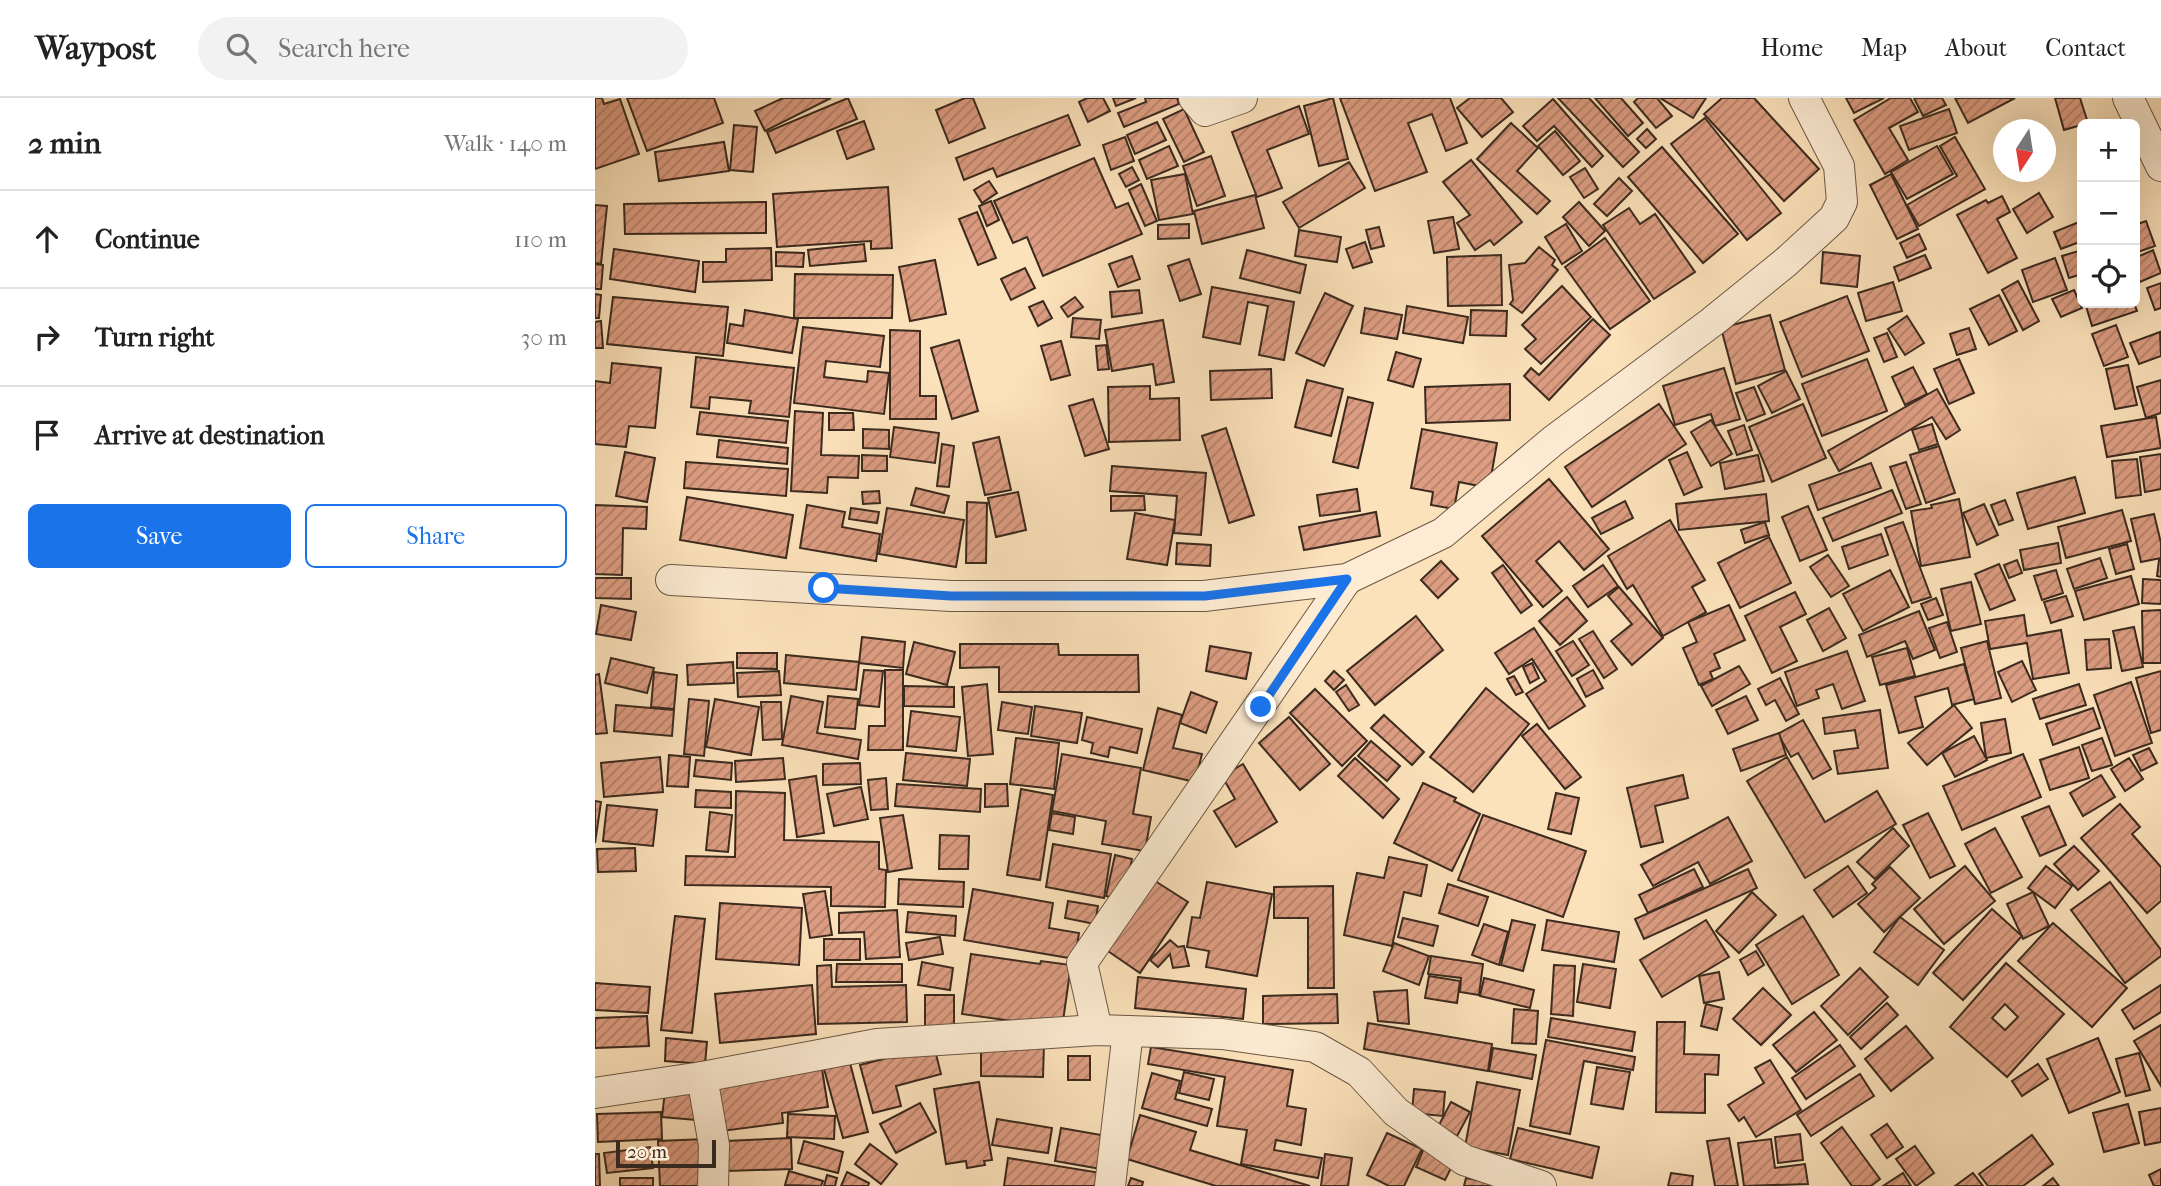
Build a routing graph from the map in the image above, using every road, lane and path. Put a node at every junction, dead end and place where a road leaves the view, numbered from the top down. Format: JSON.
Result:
{"nodes":[{"id":1,"x":1194,"y":98,"type":"edge"},
{"id":2,"x":1243,"y":98,"type":"edge"},
{"id":3,"x":1804,"y":98,"type":"edge"},
{"id":4,"x":2128,"y":98,"type":"edge"},
{"id":5,"x":2151,"y":122,"type":"edge"},
{"id":6,"x":2161,"y":166,"type":"edge"},
{"id":7,"x":1347,"y":579,"type":"junction"},
{"id":8,"x":671,"y":580,"type":"dead end"},
{"id":9,"x":1097,"y":1030,"type":"junction"},
{"id":10,"x":1128,"y":1031,"type":"junction"},
{"id":11,"x":702,"y":1077,"type":"junction"},
{"id":12,"x":595,"y":1093,"type":"edge"},
{"id":13,"x":713,"y":1186,"type":"edge"},
{"id":14,"x":1110,"y":1186,"type":"edge"},
{"id":15,"x":1541,"y":1186,"type":"edge"}],
"edges":[{"from":1,"to":2,"type":"street"},
{"from":3,"to":7,"type":"street"},
{"from":4,"to":5,"type":"street"},
{"from":5,"to":6,"type":"street"},
{"from":7,"to":8,"type":"street"},
{"from":7,"to":9,"type":"street"},
{"from":9,"to":10,"type":"street"},
{"from":9,"to":11,"type":"street"},
{"from":10,"to":14,"type":"street"},
{"from":10,"to":15,"type":"street"},
{"from":11,"to":12,"type":"street"},
{"from":11,"to":13,"type":"street"}]}
